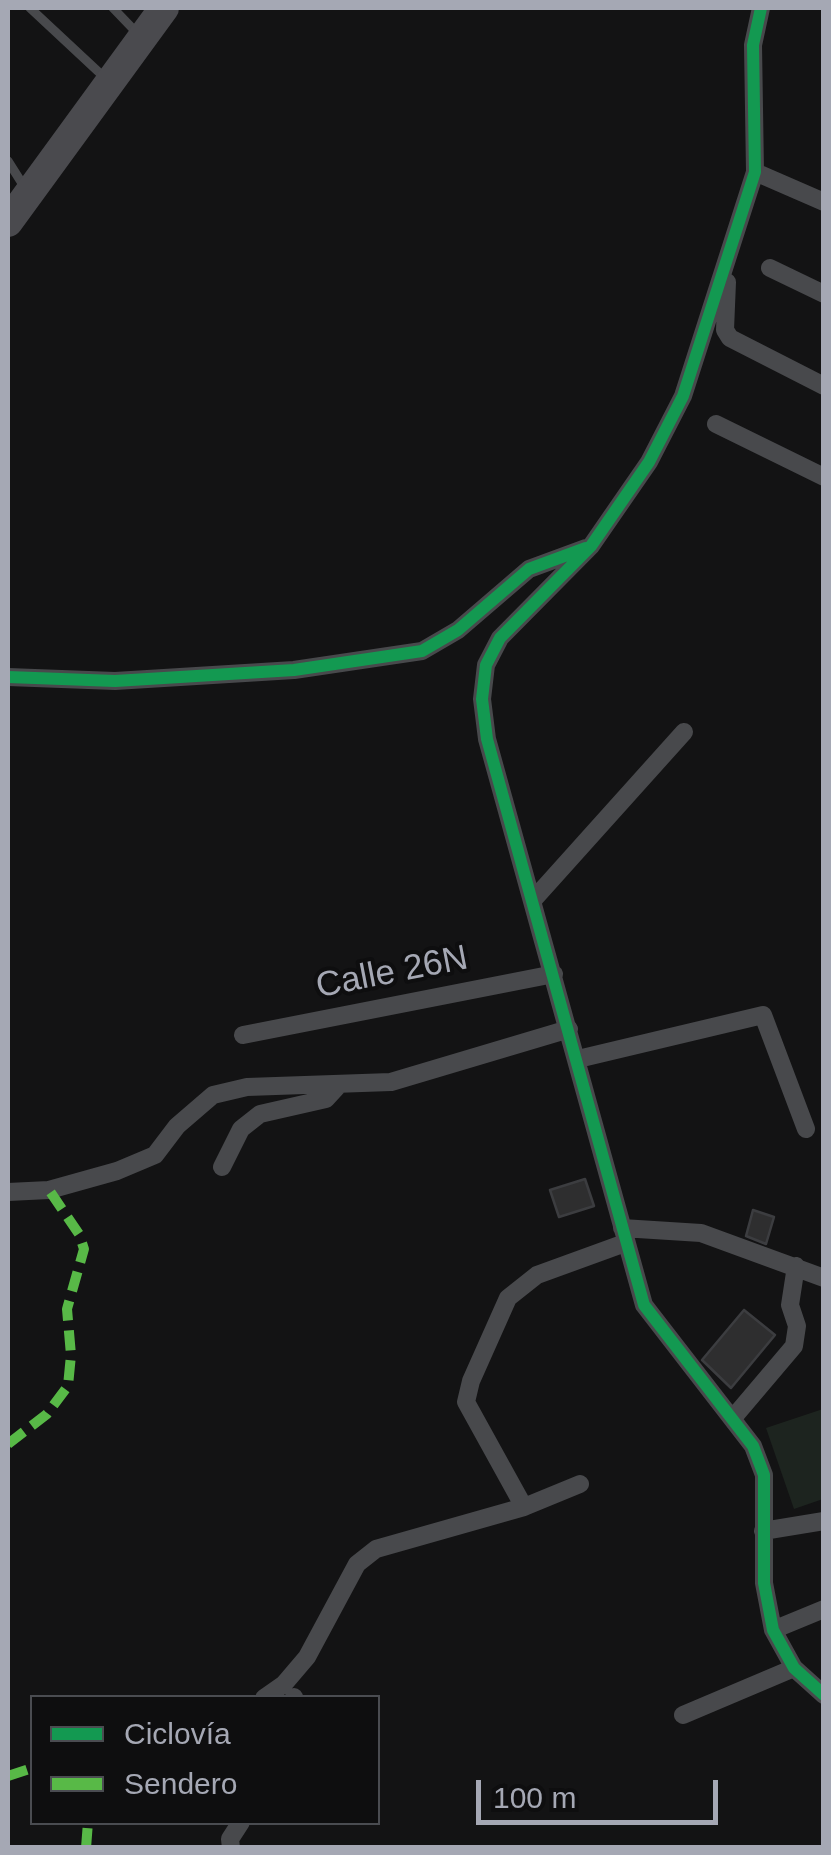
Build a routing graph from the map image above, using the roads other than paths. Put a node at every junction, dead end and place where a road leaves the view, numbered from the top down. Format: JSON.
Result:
{"nodes":[{"id":1,"x":30,"y":8,"type":"edge"},
{"id":2,"x":114,"y":8,"type":"edge"},
{"id":3,"x":164,"y":8,"type":"edge"},
{"id":4,"x":761,"y":8,"type":"edge"},
{"id":5,"x":142,"y":39,"type":"junction"},
{"id":6,"x":111,"y":82,"type":"junction"},
{"id":7,"x":8,"y":161,"type":"edge"},
{"id":8,"x":754,"y":172,"type":"junction"},
{"id":9,"x":29,"y":194,"type":"junction"},
{"id":10,"x":824,"y":202,"type":"edge"},
{"id":11,"x":8,"y":222,"type":"edge"},
{"id":12,"x":727,"y":262,"type":"junction"},
{"id":13,"x":770,"y":268,"type":"dead end"},
{"id":14,"x":824,"y":294,"type":"edge"},
{"id":15,"x":824,"y":386,"type":"edge"},
{"id":16,"x":716,"y":424,"type":"dead end"},
{"id":17,"x":824,"y":477,"type":"edge"},
{"id":18,"x":591,"y":546,"type":"junction"},
{"id":19,"x":8,"y":678,"type":"edge"},
{"id":20,"x":684,"y":732,"type":"dead end"},
{"id":21,"x":534,"y":899,"type":"junction"},
{"id":22,"x":554,"y":974,"type":"junction"},
{"id":23,"x":569,"y":1030,"type":"junction"},
{"id":24,"x":243,"y":1034,"type":"dead end"},
{"id":25,"x":578,"y":1059,"type":"junction"},
{"id":26,"x":337,"y":1086,"type":"junction"},
{"id":27,"x":806,"y":1128,"type":"dead end"},
{"id":28,"x":222,"y":1167,"type":"dead end"},
{"id":29,"x":8,"y":1192,"type":"edge"},
{"id":30,"x":624,"y":1236,"type":"junction"},
{"id":31,"x":796,"y":1266,"type":"junction"},
{"id":32,"x":824,"y":1278,"type":"edge"},
{"id":33,"x":733,"y":1418,"type":"junction"},
{"id":34,"x":580,"y":1484,"type":"dead end"},
{"id":35,"x":524,"y":1507,"type":"junction"},
{"id":36,"x":824,"y":1521,"type":"edge"},
{"id":37,"x":763,"y":1532,"type":"junction"},
{"id":38,"x":824,"y":1609,"type":"edge"},
{"id":39,"x":773,"y":1630,"type":"junction"},
{"id":40,"x":794,"y":1668,"type":"junction"},
{"id":41,"x":291,"y":1694,"type":"edge"},
{"id":42,"x":824,"y":1695,"type":"edge"},
{"id":43,"x":683,"y":1714,"type":"dead end"},
{"id":44,"x":239,"y":1825,"type":"edge"},
{"id":45,"x":230,"y":1848,"type":"edge"}],
"edges":[{"from":1,"to":6,"type":"lane"},
{"from":2,"to":5,"type":"lane"},
{"from":3,"to":5,"type":"main road"},
{"from":4,"to":8,"type":"street"},
{"from":5,"to":6,"type":"main road"},
{"from":6,"to":9,"type":"main road"},
{"from":7,"to":9,"type":"lane"},
{"from":8,"to":10,"type":"street"},
{"from":8,"to":12,"type":"street"},
{"from":9,"to":11,"type":"main road"},
{"from":12,"to":15,"type":"street"},
{"from":12,"to":18,"type":"street"},
{"from":13,"to":14,"type":"street"},
{"from":16,"to":17,"type":"street"},
{"from":18,"to":19,"type":"street"},
{"from":18,"to":21,"type":"street"},
{"from":20,"to":21,"type":"street"},
{"from":21,"to":22,"type":"street"},
{"from":22,"to":23,"type":"street"},
{"from":22,"to":24,"type":"street","name":"Calle 26N"},
{"from":23,"to":25,"type":"street"},
{"from":23,"to":26,"type":"street"},
{"from":25,"to":27,"type":"street"},
{"from":25,"to":30,"type":"street"},
{"from":26,"to":28,"type":"street"},
{"from":26,"to":29,"type":"street"},
{"from":30,"to":31,"type":"street"},
{"from":30,"to":33,"type":"street"},
{"from":30,"to":35,"type":"street"},
{"from":31,"to":32,"type":"street"},
{"from":31,"to":33,"type":"street"},
{"from":33,"to":37,"type":"street"},
{"from":34,"to":35,"type":"street"},
{"from":35,"to":41,"type":"street"},
{"from":36,"to":37,"type":"street"},
{"from":37,"to":39,"type":"street"},
{"from":38,"to":39,"type":"street"},
{"from":39,"to":40,"type":"street"},
{"from":40,"to":42,"type":"street"},
{"from":40,"to":43,"type":"street"},
{"from":44,"to":45,"type":"street"}]}
